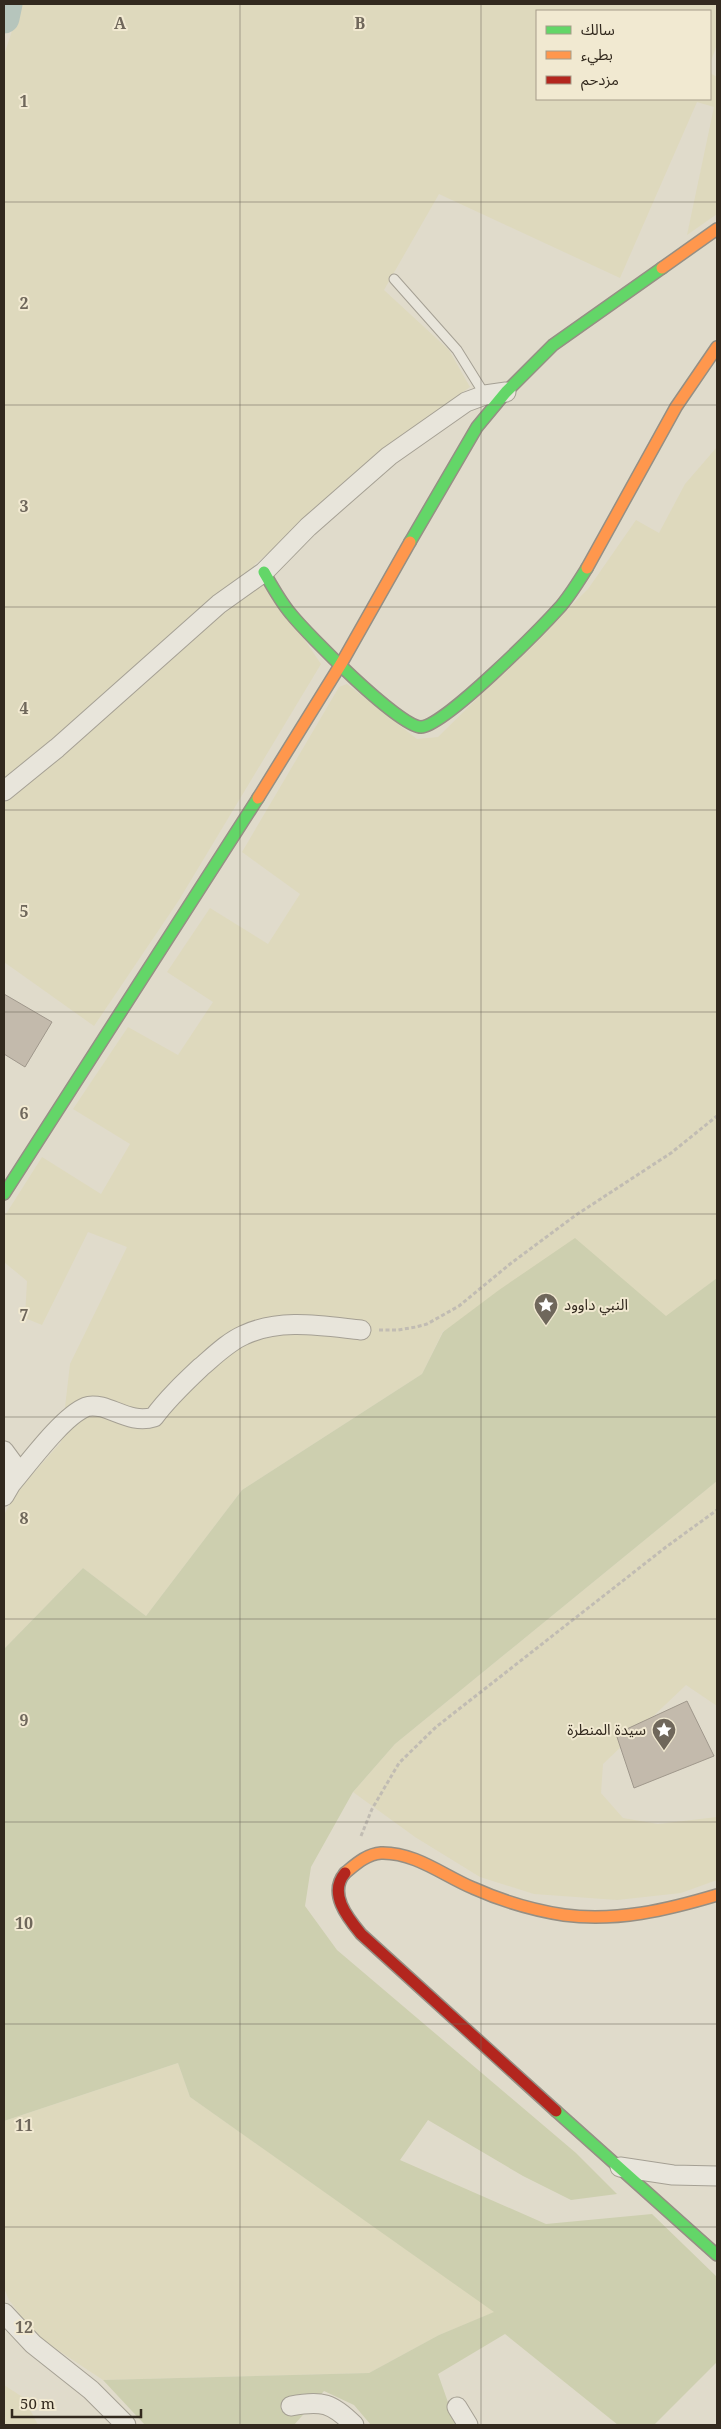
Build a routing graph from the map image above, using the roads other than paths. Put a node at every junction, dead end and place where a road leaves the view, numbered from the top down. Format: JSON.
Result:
{"nodes":[{"id":1,"x":717,"y":229,"type":"edge"},
{"id":2,"x":394,"y":279,"type":"dead end"},
{"id":3,"x":717,"y":347,"type":"edge"},
{"id":4,"x":506,"y":392,"type":"junction"},
{"id":5,"x":485,"y":395,"type":"junction"},
{"id":6,"x":264,"y":572,"type":"junction"},
{"id":7,"x":341,"y":664,"type":"junction"},
{"id":8,"x":4,"y":791,"type":"edge"},
{"id":9,"x":4,"y":1194,"type":"edge"},
{"id":10,"x":361,"y":1330,"type":"road end"},
{"id":11,"x":4,"y":1451,"type":"edge"},
{"id":12,"x":7,"y":1490,"type":"edge"},
{"id":13,"x":717,"y":1895,"type":"edge"},
{"id":14,"x":620,"y":2167,"type":"junction"},
{"id":15,"x":717,"y":2176,"type":"edge"},
{"id":16,"x":717,"y":2255,"type":"edge"},
{"id":17,"x":4,"y":2313,"type":"edge"},
{"id":18,"x":291,"y":2406,"type":"dead end"},
{"id":19,"x":458,"y":2407,"type":"dead end"},
{"id":20,"x":126,"y":2425,"type":"edge"},
{"id":21,"x":354,"y":2425,"type":"edge"},
{"id":22,"x":468,"y":2425,"type":"edge"}],
"edges":[{"from":1,"to":4,"type":"street"},
{"from":2,"to":5,"type":"lane"},
{"from":3,"to":7,"type":"street"},
{"from":4,"to":5,"type":"street"},
{"from":4,"to":7,"type":"street"},
{"from":5,"to":6,"type":"street"},
{"from":6,"to":7,"type":"street"},
{"from":6,"to":8,"type":"street"},
{"from":7,"to":9,"type":"street"},
{"from":10,"to":12,"type":"street"},
{"from":11,"to":12,"type":"street"},
{"from":13,"to":14,"type":"street"},
{"from":14,"to":15,"type":"street"},
{"from":14,"to":16,"type":"street"},
{"from":17,"to":20,"type":"street"},
{"from":18,"to":21,"type":"street"},
{"from":19,"to":22,"type":"street"}]}
